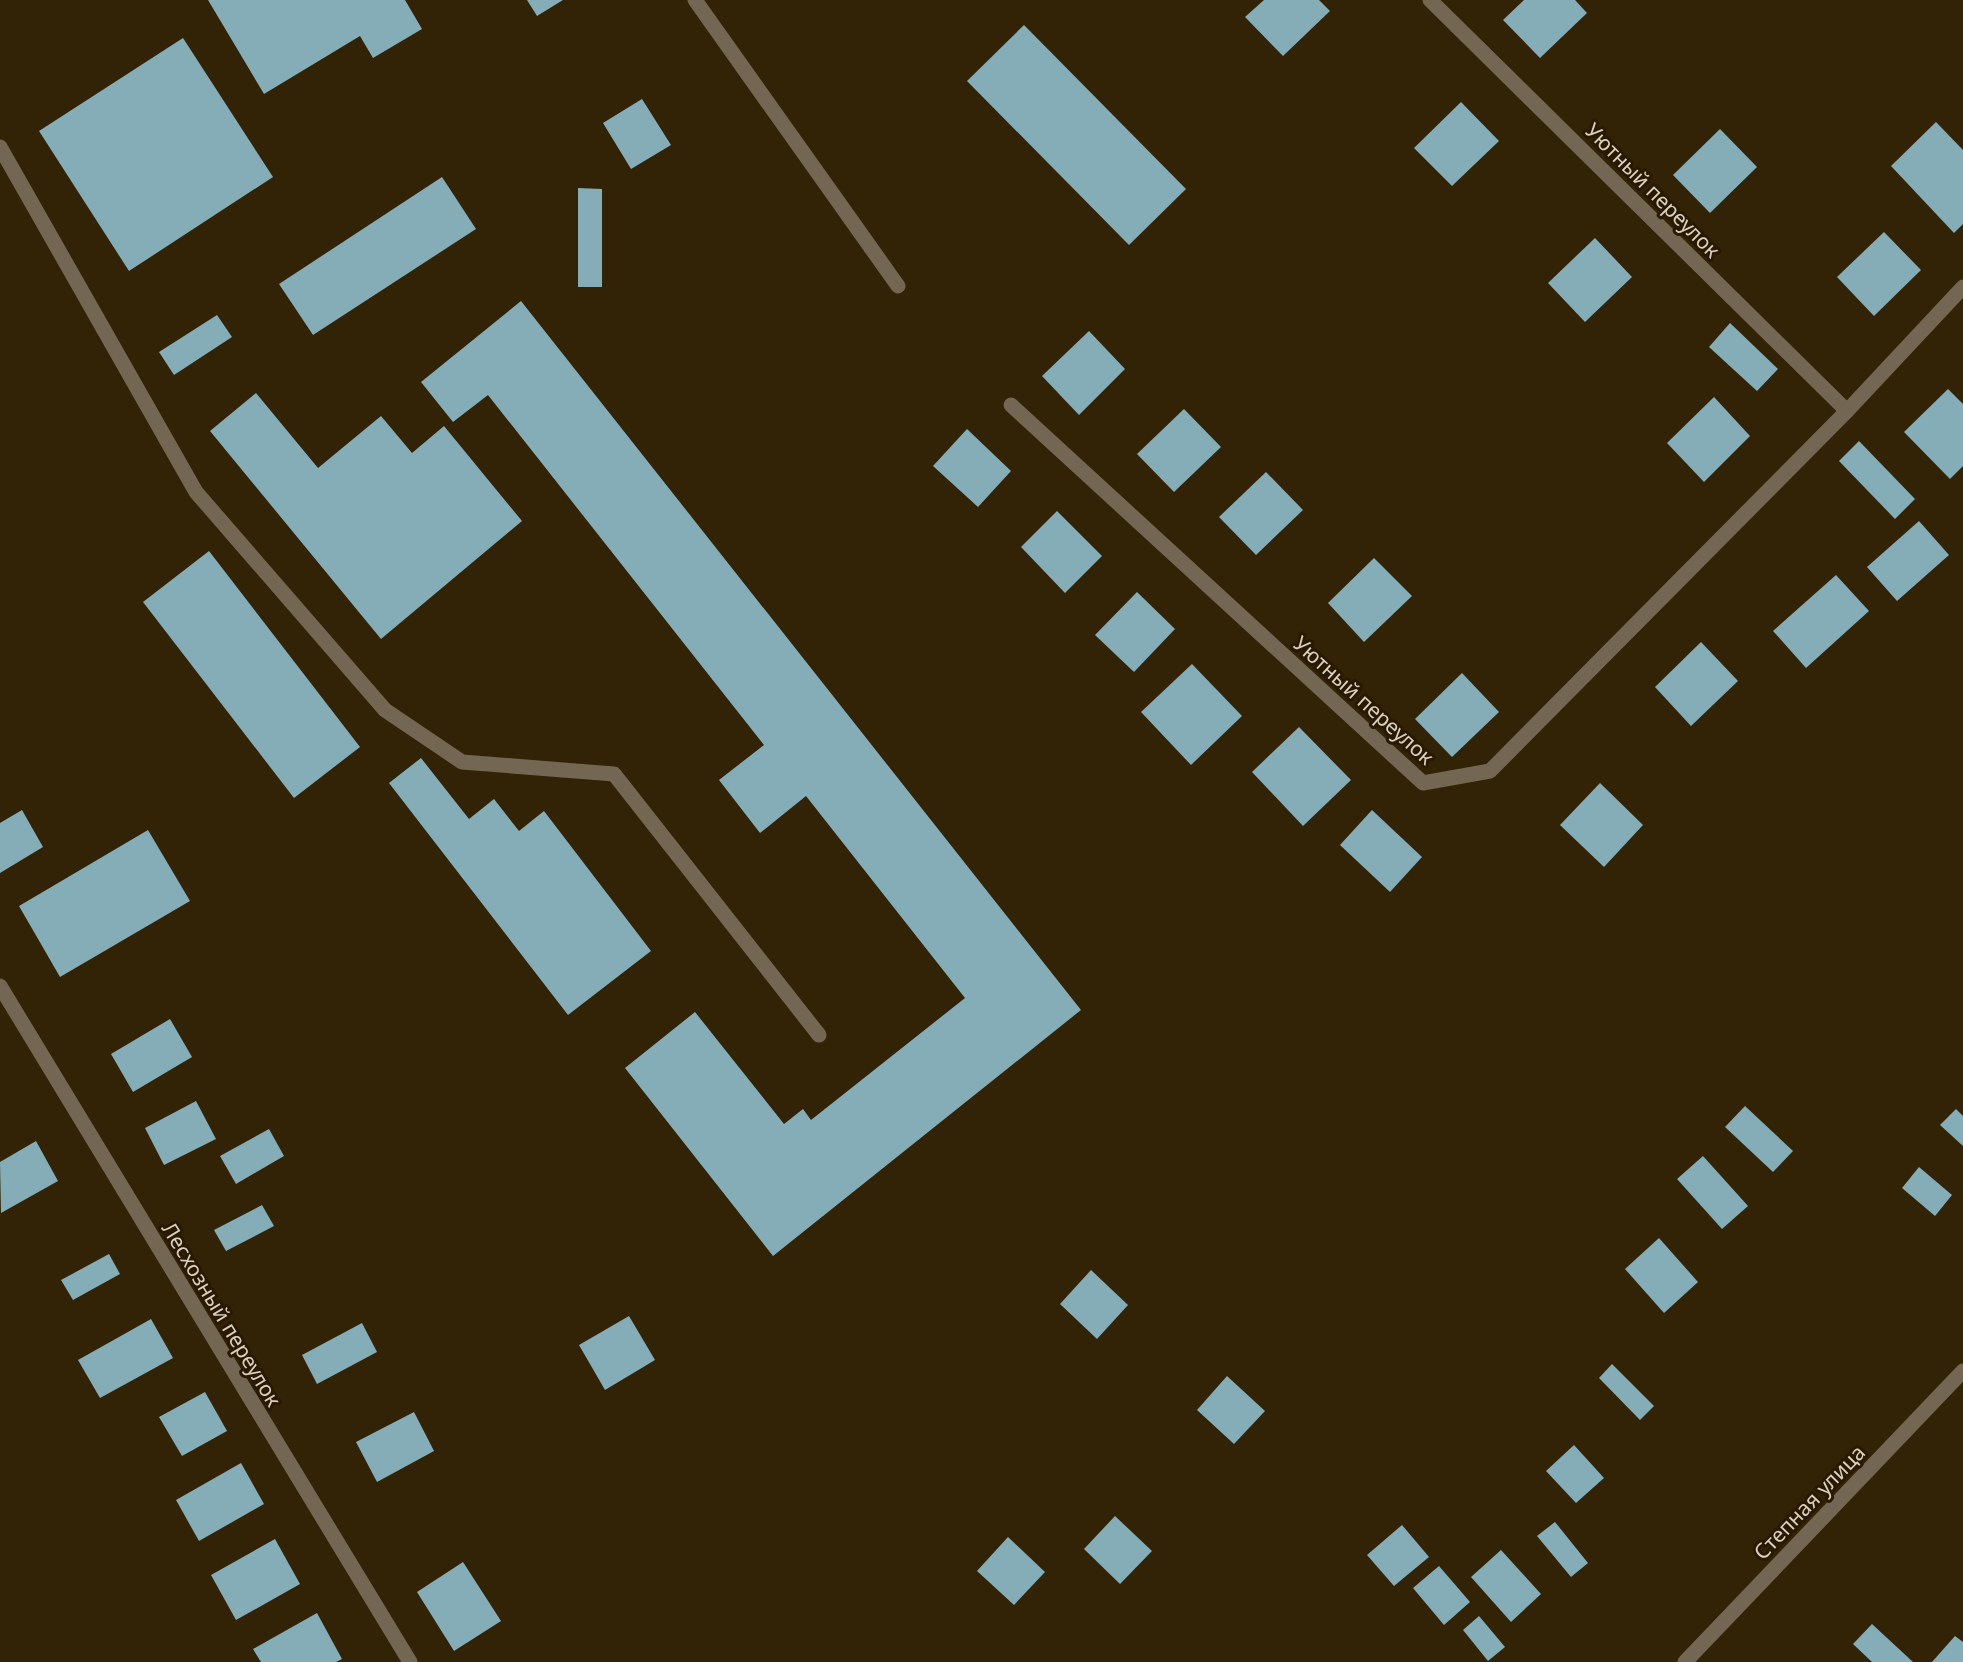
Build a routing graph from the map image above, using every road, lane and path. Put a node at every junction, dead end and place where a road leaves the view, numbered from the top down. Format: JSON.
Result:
{"nodes":[{"id":1,"x":695,"y":0,"type":"edge"},
{"id":2,"x":1430,"y":0,"type":"edge"},
{"id":3,"x":0,"y":147,"type":"edge"},
{"id":4,"x":898,"y":286,"type":"dead end"},
{"id":5,"x":1963,"y":287,"type":"edge"},
{"id":6,"x":1011,"y":405,"type":"dead end"},
{"id":7,"x":1847,"y":411,"type":"junction"},
{"id":8,"x":0,"y":986,"type":"edge"},
{"id":9,"x":819,"y":1035,"type":"dead end"},
{"id":10,"x":1963,"y":1371,"type":"edge"},
{"id":11,"x":410,"y":1662,"type":"edge"},
{"id":12,"x":1685,"y":1662,"type":"edge"}],
"edges":[{"from":1,"to":4,"type":"street"},
{"from":2,"to":7,"type":"street","name":"Уютный переулок"},
{"from":3,"to":9,"type":"street"},
{"from":5,"to":7,"type":"street","name":"Уютный переулок"},
{"from":6,"to":7,"type":"street","name":"Уютный переулок"},
{"from":8,"to":11,"type":"street","name":"Лесхозный переулок"},
{"from":10,"to":12,"type":"street","name":"Степная улица"}]}
